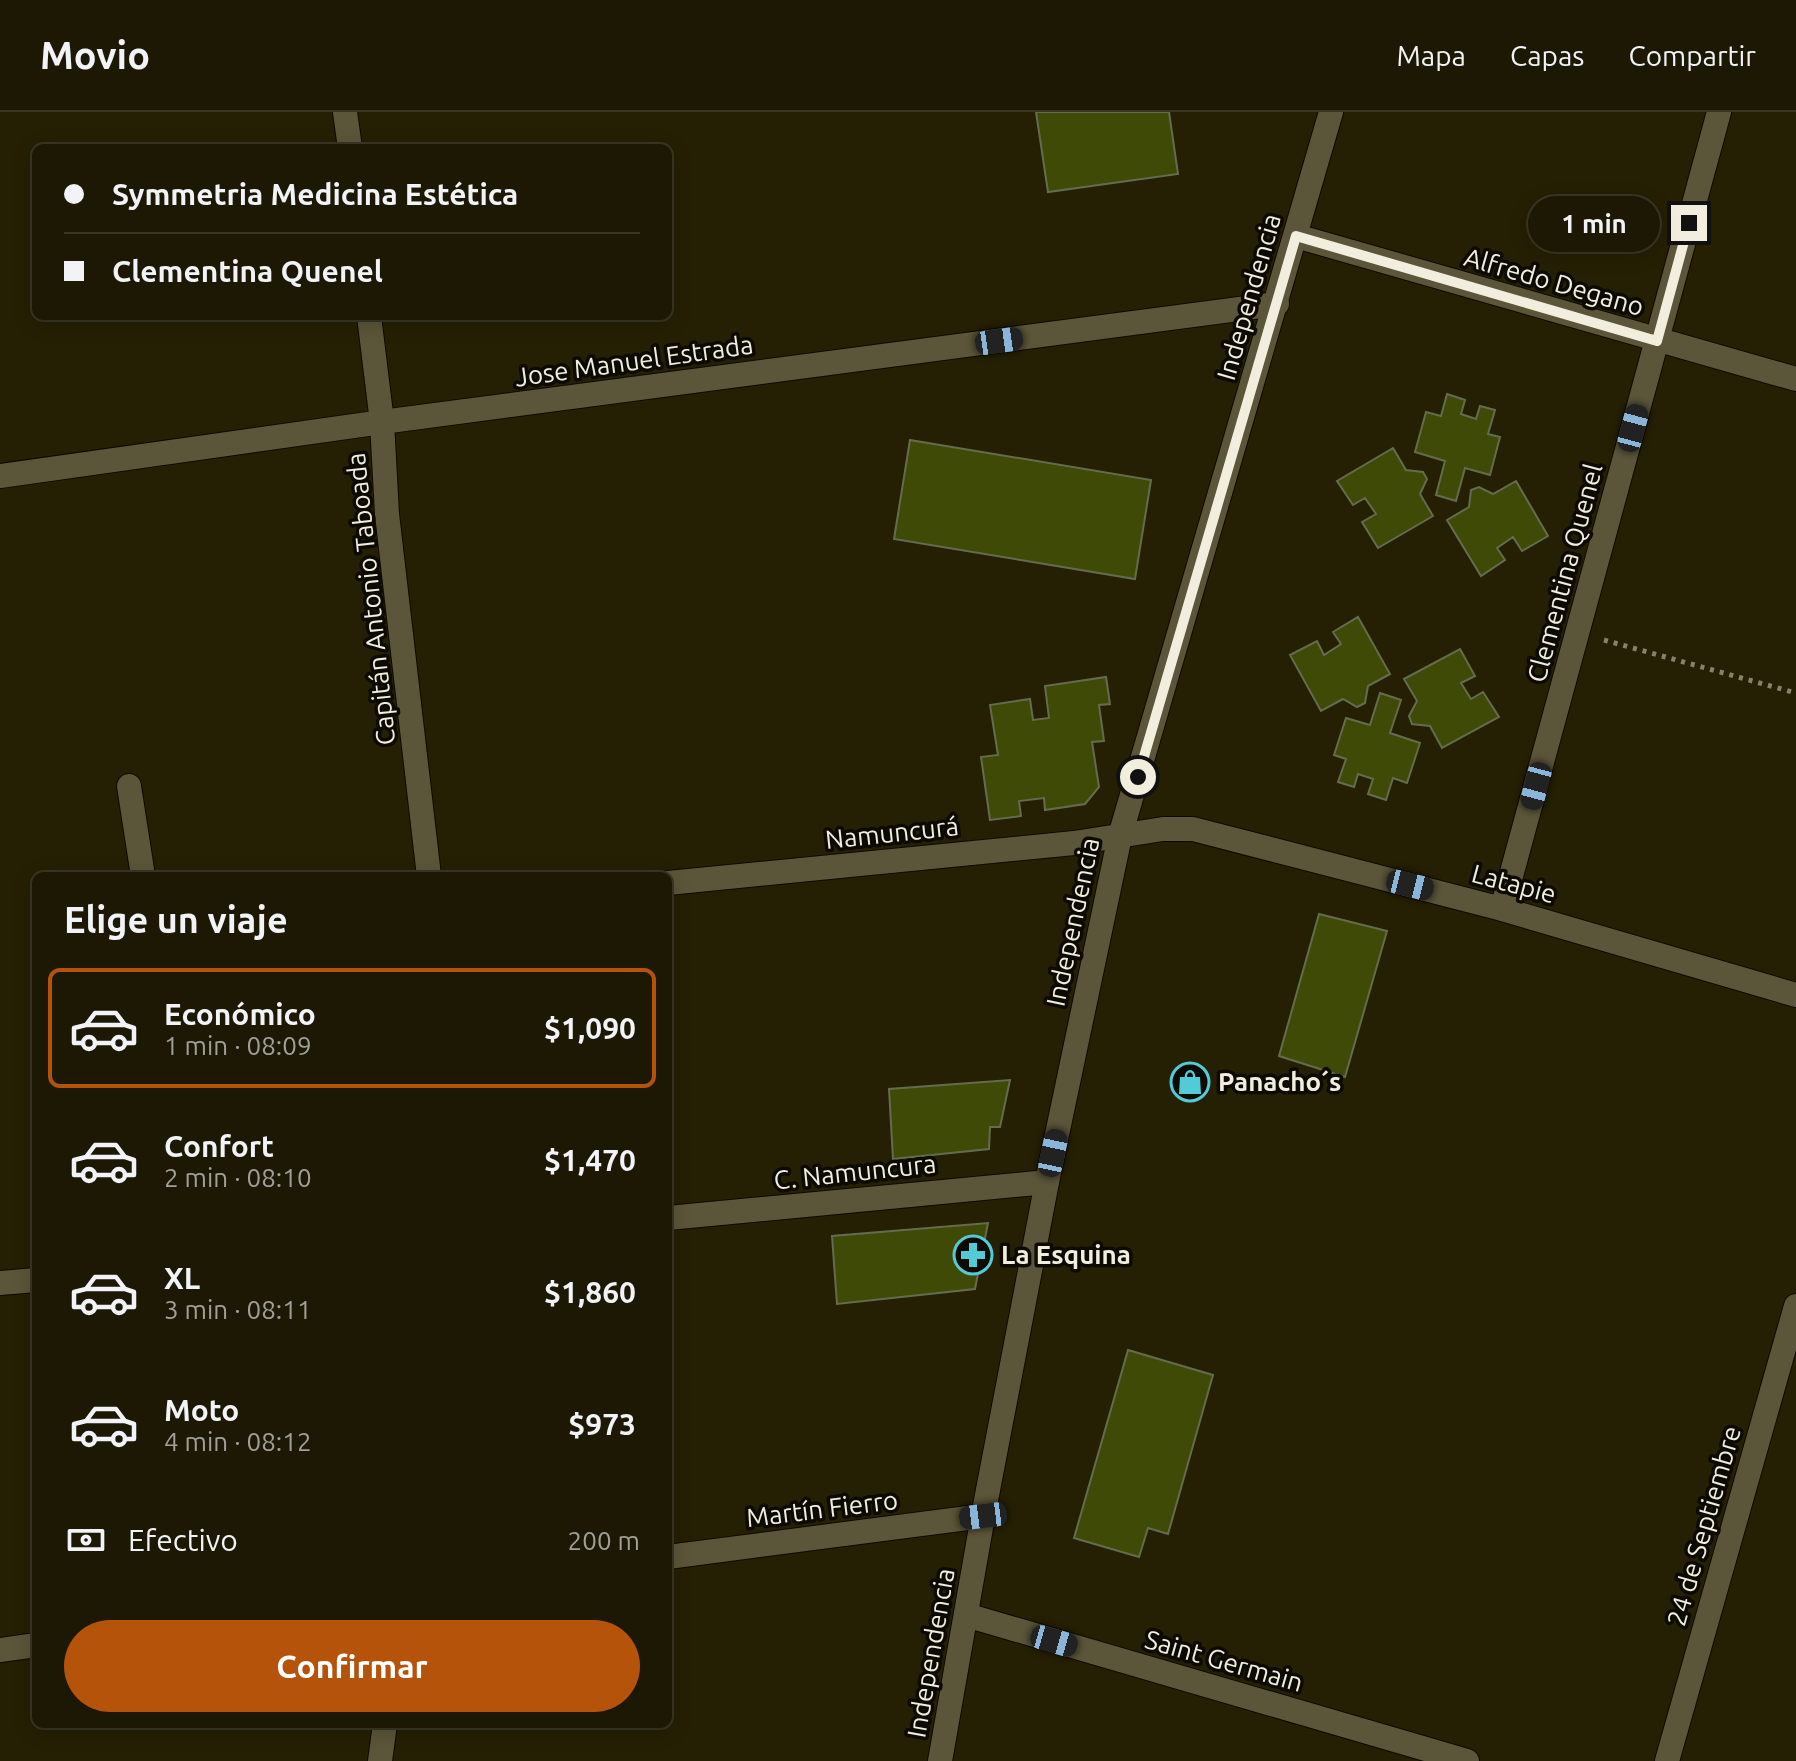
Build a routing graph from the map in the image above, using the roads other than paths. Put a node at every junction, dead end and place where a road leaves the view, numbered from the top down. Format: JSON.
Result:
{"nodes":[{"id":1,"x":345,"y":112,"type":"edge"},
{"id":2,"x":1331,"y":112,"type":"edge"},
{"id":3,"x":1719,"y":112,"type":"edge"},
{"id":4,"x":349,"y":144,"type":"edge"},
{"id":5,"x":1296,"y":236,"type":"junction"},
{"id":6,"x":1277,"y":304,"type":"junction"},
{"id":7,"x":369,"y":320,"type":"edge"},
{"id":8,"x":1657,"y":341,"type":"junction"},
{"id":9,"x":1796,"y":379,"type":"edge"},
{"id":10,"x":382,"y":422,"type":"junction"},
{"id":11,"x":0,"y":476,"type":"edge"},
{"id":12,"x":129,"y":786,"type":"dead end"},
{"id":13,"x":1120,"y":836,"type":"junction"},
{"id":14,"x":142,"y":872,"type":"edge"},
{"id":15,"x":429,"y":872,"type":"edge"},
{"id":16,"x":672,"y":883,"type":"edge"},
{"id":17,"x":1502,"y":909,"type":"junction"},
{"id":18,"x":1796,"y":995,"type":"edge"},
{"id":19,"x":1047,"y":1182,"type":"junction"},
{"id":20,"x":672,"y":1218,"type":"edge"},
{"id":21,"x":32,"y":1280,"type":"edge"},
{"id":22,"x":0,"y":1283,"type":"edge"},
{"id":23,"x":1796,"y":1306,"type":"edge"},
{"id":24,"x":983,"y":1516,"type":"junction"},
{"id":25,"x":672,"y":1556,"type":"edge"},
{"id":26,"x":966,"y":1615,"type":"junction"},
{"id":27,"x":32,"y":1646,"type":"edge"},
{"id":28,"x":0,"y":1650,"type":"edge"},
{"id":29,"x":384,"y":1728,"type":"edge"},
{"id":30,"x":380,"y":1761,"type":"edge"},
{"id":31,"x":940,"y":1761,"type":"edge"},
{"id":32,"x":1467,"y":1761,"type":"edge"},
{"id":33,"x":1667,"y":1761,"type":"edge"}],
"edges":[{"from":1,"to":4,"type":"street"},
{"from":2,"to":5,"type":"street","name":"Independencia"},
{"from":3,"to":8,"type":"street","name":"Clementina Quenel"},
{"from":5,"to":6,"type":"street","name":"Independencia"},
{"from":5,"to":8,"type":"street","name":"Alfredo Degano"},
{"from":6,"to":10,"type":"street","name":"Jose Manuel Estrada"},
{"from":6,"to":13,"type":"street","name":"Independencia"},
{"from":7,"to":10,"type":"street","name":"Capitán Antonio Taboada"},
{"from":8,"to":9,"type":"street","name":"Alfredo Degano"},
{"from":8,"to":17,"type":"street","name":"Clementina Quenel"},
{"from":10,"to":11,"type":"street","name":"Jose Manuel Estrada"},
{"from":10,"to":15,"type":"street","name":"Capitán Antonio Taboada"},
{"from":12,"to":14,"type":"street"},
{"from":13,"to":16,"type":"street","name":"Namuncurá"},
{"from":13,"to":17,"type":"street","name":"Latapie"},
{"from":13,"to":19,"type":"street","name":"Independencia"},
{"from":17,"to":18,"type":"street","name":"Latapie"},
{"from":19,"to":20,"type":"street","name":"C. Namuncura"},
{"from":19,"to":24,"type":"street","name":"Independencia"},
{"from":21,"to":22,"type":"street"},
{"from":23,"to":33,"type":"street","name":"24 de Septiembre"},
{"from":24,"to":25,"type":"street","name":"Martín Fierro"},
{"from":24,"to":26,"type":"street","name":"Independencia"},
{"from":26,"to":31,"type":"street","name":"Independencia"},
{"from":26,"to":32,"type":"street","name":"Saint Germain"},
{"from":27,"to":28,"type":"street"},
{"from":29,"to":30,"type":"street"}]}
